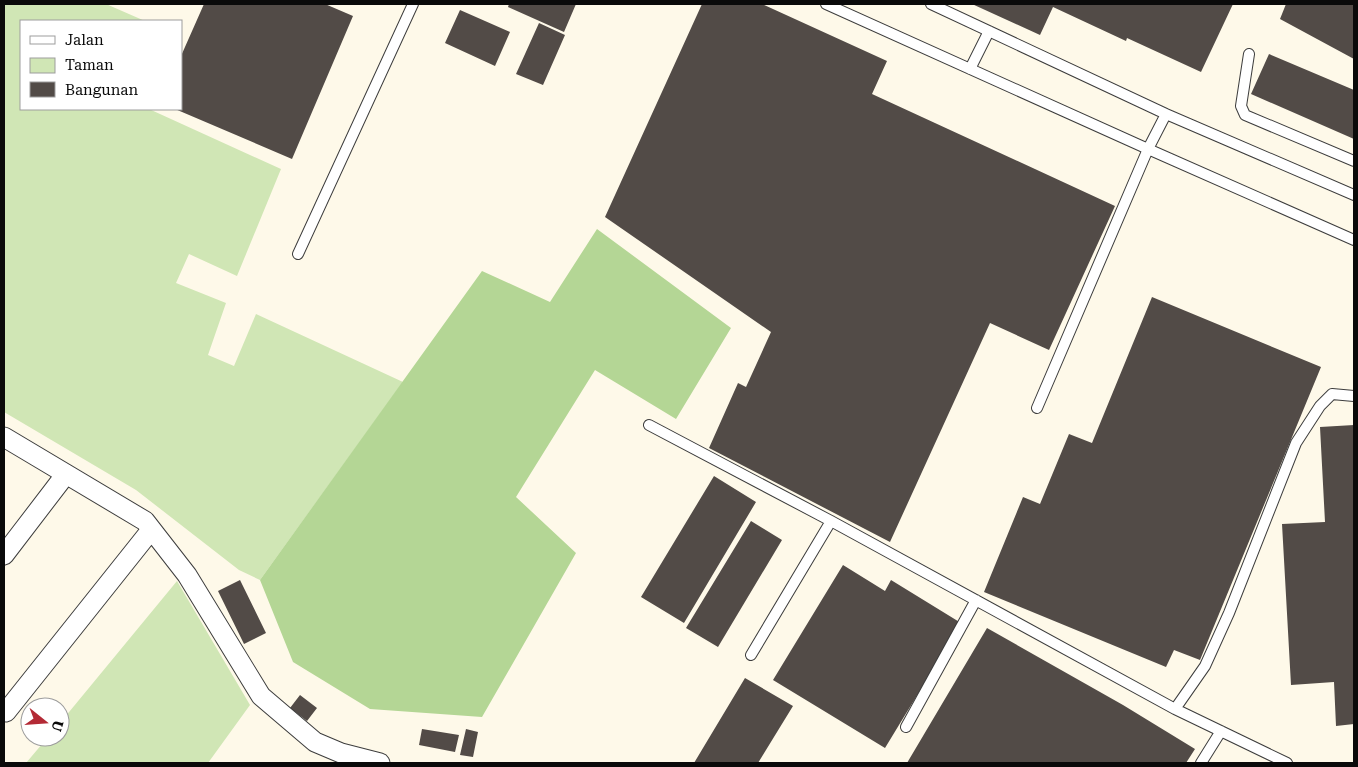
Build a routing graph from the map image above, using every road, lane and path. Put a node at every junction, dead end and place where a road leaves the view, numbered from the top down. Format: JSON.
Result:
{"nodes":[{"id":1,"x":413,"y":4,"type":"edge"},
{"id":2,"x":826,"y":4,"type":"edge"},
{"id":3,"x":931,"y":4,"type":"edge"},
{"id":4,"x":989,"y":31,"type":"junction"},
{"id":5,"x":1249,"y":54,"type":"dead end"},
{"id":6,"x":970,"y":69,"type":"junction"},
{"id":7,"x":1166,"y":114,"type":"junction"},
{"id":8,"x":1148,"y":149,"type":"junction"},
{"id":9,"x":1354,"y":161,"type":"edge"},
{"id":10,"x":1354,"y":195,"type":"edge"},
{"id":11,"x":1354,"y":240,"type":"edge"},
{"id":12,"x":298,"y":254,"type":"dead end"},
{"id":13,"x":1354,"y":396,"type":"edge"},
{"id":14,"x":1037,"y":408,"type":"dead end"},
{"id":15,"x":649,"y":425,"type":"dead end"},
{"id":16,"x":4,"y":436,"type":"edge"},
{"id":17,"x":66,"y":474,"type":"junction"},
{"id":18,"x":831,"y":521,"type":"junction"},
{"id":19,"x":151,"y":530,"type":"junction"},
{"id":20,"x":4,"y":555,"type":"edge"},
{"id":21,"x":976,"y":600,"type":"junction"},
{"id":22,"x":751,"y":655,"type":"dead end"},
{"id":23,"x":1175,"y":709,"type":"junction"},
{"id":24,"x":6,"y":712,"type":"dead end"},
{"id":25,"x":906,"y":727,"type":"dead end"},
{"id":26,"x":1220,"y":731,"type":"junction"},
{"id":27,"x":346,"y":759,"type":"edge"},
{"id":28,"x":380,"y":763,"type":"edge"},
{"id":29,"x":1201,"y":763,"type":"edge"},
{"id":30,"x":1287,"y":763,"type":"edge"}],
"edges":[{"from":1,"to":12,"type":"lane"},
{"from":2,"to":6,"type":"lane"},
{"from":3,"to":4,"type":"lane"},
{"from":4,"to":6,"type":"lane"},
{"from":4,"to":7,"type":"lane"},
{"from":5,"to":9,"type":"lane"},
{"from":6,"to":8,"type":"lane"},
{"from":7,"to":8,"type":"lane"},
{"from":7,"to":10,"type":"lane"},
{"from":8,"to":11,"type":"lane"},
{"from":8,"to":14,"type":"lane"},
{"from":13,"to":23,"type":"lane"},
{"from":15,"to":18,"type":"lane"},
{"from":16,"to":17,"type":"street"},
{"from":17,"to":19,"type":"street"},
{"from":17,"to":20,"type":"street"},
{"from":18,"to":21,"type":"lane"},
{"from":18,"to":22,"type":"lane"},
{"from":19,"to":24,"type":"street"},
{"from":19,"to":27,"type":"street"},
{"from":21,"to":23,"type":"lane"},
{"from":21,"to":25,"type":"lane"},
{"from":23,"to":26,"type":"lane"},
{"from":26,"to":29,"type":"lane"},
{"from":26,"to":30,"type":"lane"},
{"from":27,"to":28,"type":"street"}]}
